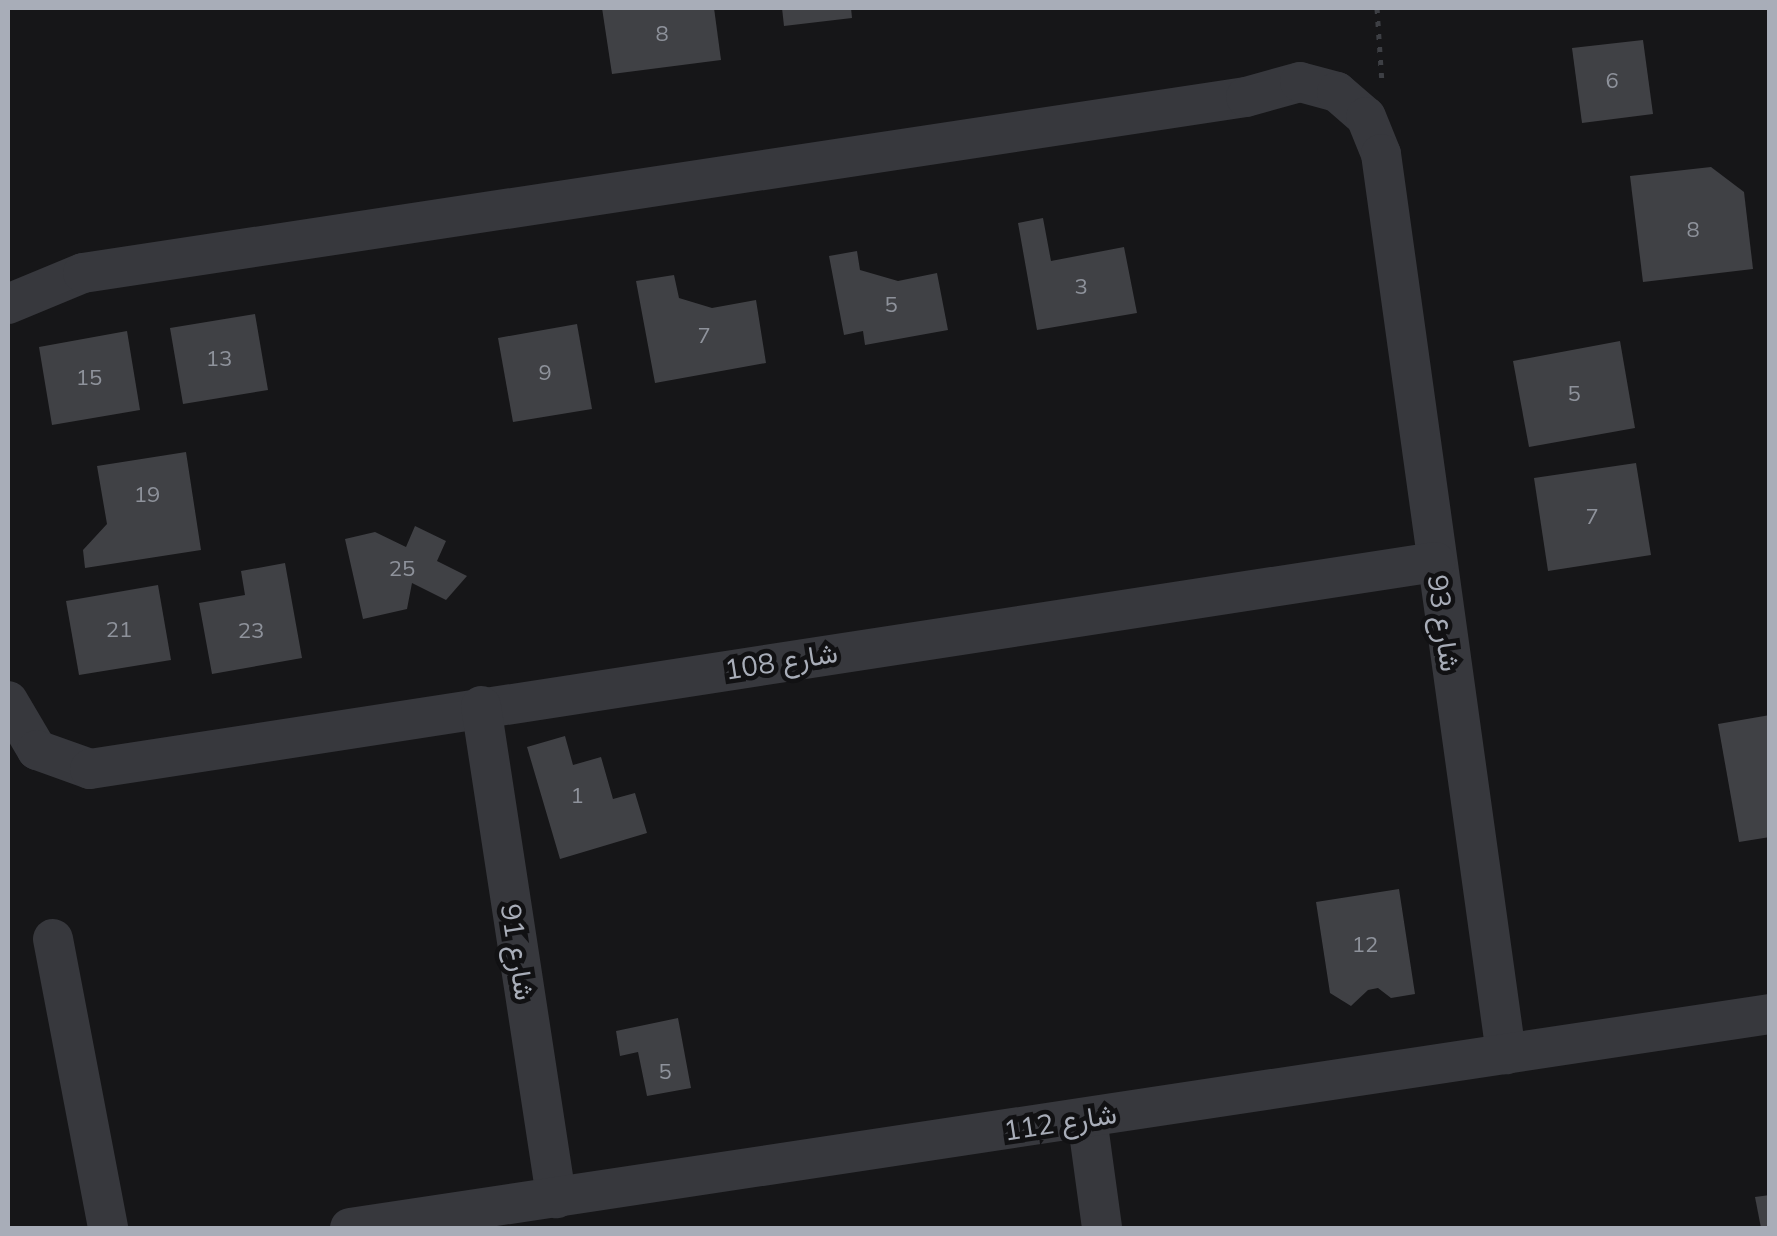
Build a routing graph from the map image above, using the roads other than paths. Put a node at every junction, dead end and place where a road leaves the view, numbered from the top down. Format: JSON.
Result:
{"nodes":[{"id":1,"x":1246,"y":98,"type":"junction"},
{"id":2,"x":1382,"y":193,"type":"junction"},
{"id":3,"x":83,"y":273,"type":"junction"},
{"id":4,"x":8,"y":280,"type":"edge"},
{"id":5,"x":8,"y":304,"type":"edge"},
{"id":6,"x":1435,"y":562,"type":"junction"},
{"id":7,"x":8,"y":670,"type":"edge"},
{"id":8,"x":8,"y":701,"type":"edge"},
{"id":9,"x":481,"y":706,"type":"junction"},
{"id":10,"x":127,"y":760,"type":"junction"},
{"id":11,"x":53,"y":938,"type":"dead end"},
{"id":12,"x":1770,"y":1014,"type":"edge"},
{"id":13,"x":1506,"y":1054,"type":"junction"},
{"id":14,"x":1087,"y":1118,"type":"junction"},
{"id":15,"x":562,"y":1197,"type":"junction"},
{"id":16,"x":112,"y":1225,"type":"edge"},
{"id":17,"x":350,"y":1228,"type":"edge"},
{"id":18,"x":598,"y":1228,"type":"edge"},
{"id":19,"x":1102,"y":1228,"type":"edge"}],
"edges":[{"from":1,"to":2,"type":"street","name":"شارع 93"},
{"from":1,"to":2,"type":"street","name":"شارع 93"},
{"from":1,"to":3,"type":"street"},
{"from":2,"to":6,"type":"street","name":"شارع 93"},
{"from":3,"to":4,"type":"street"},
{"from":3,"to":5,"type":"street"},
{"from":6,"to":9,"type":"street","name":"شارع 108"},
{"from":6,"to":13,"type":"street","name":"شارع 93"},
{"from":7,"to":10,"type":"street","name":"شارع 108"},
{"from":8,"to":10,"type":"street","name":"شارع 108"},
{"from":9,"to":10,"type":"street","name":"شارع 108"},
{"from":9,"to":15,"type":"street","name":"شارع 91"},
{"from":11,"to":16,"type":"street"},
{"from":12,"to":13,"type":"street","name":"شارع 112"},
{"from":13,"to":14,"type":"street","name":"شارع 112"},
{"from":14,"to":15,"type":"street","name":"شارع 112"},
{"from":14,"to":19,"type":"street"},
{"from":15,"to":17,"type":"street","name":"شارع 112"},
{"from":15,"to":18,"type":"street"}]}
